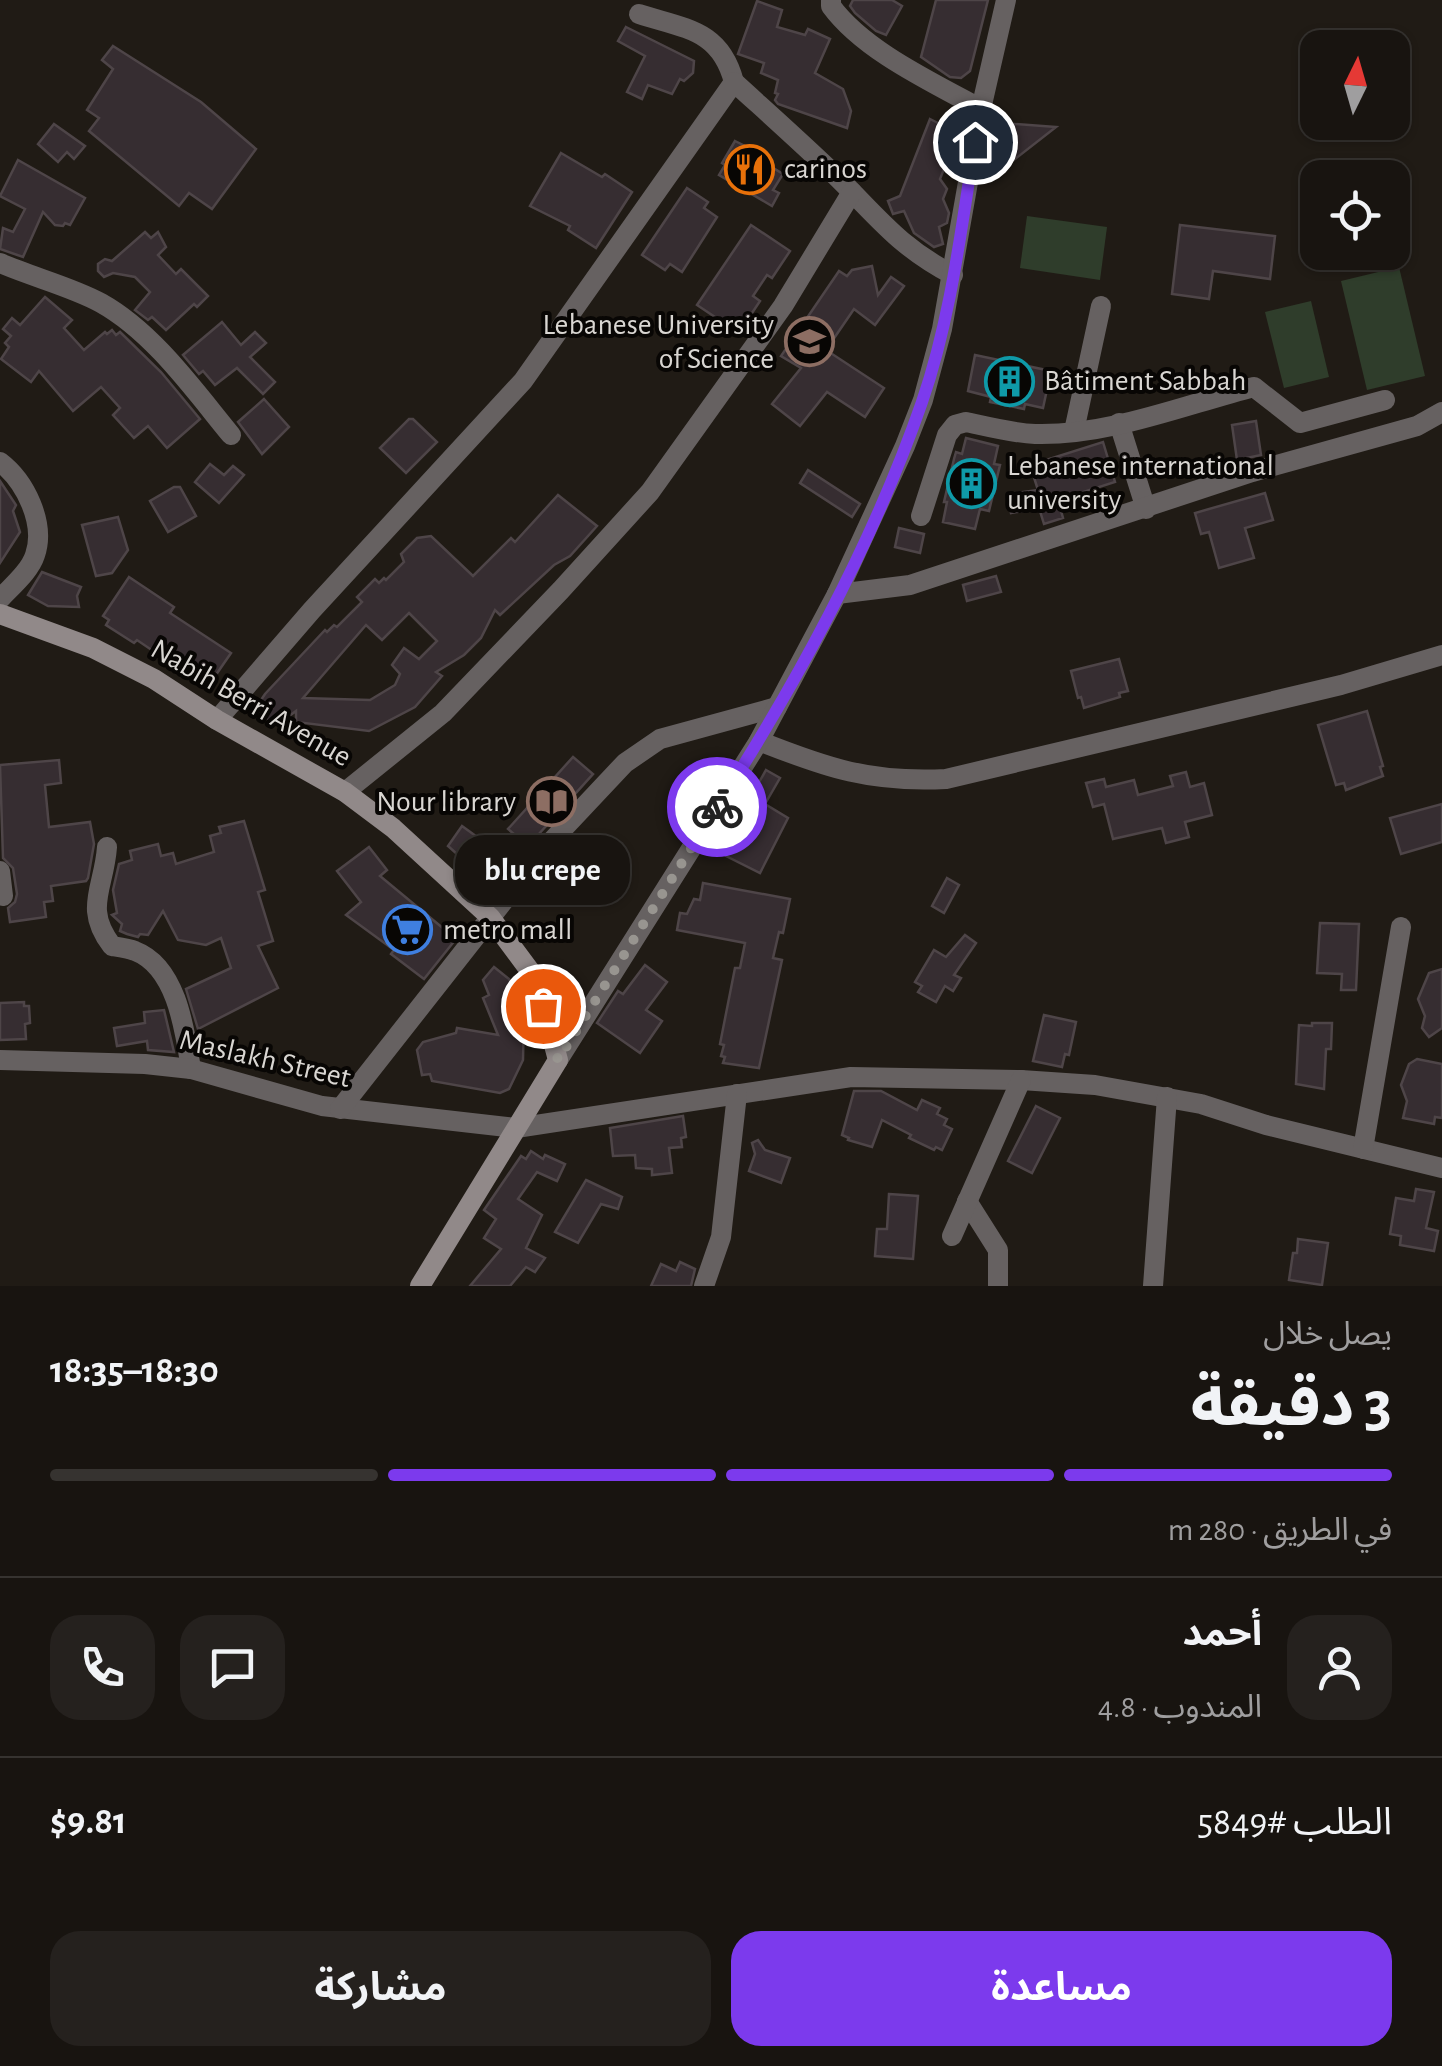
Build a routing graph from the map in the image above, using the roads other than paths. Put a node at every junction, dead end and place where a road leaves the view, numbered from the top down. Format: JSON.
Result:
{"nodes":[{"id":1,"x":831,"y":0,"type":"edge"},
{"id":2,"x":1006,"y":0,"type":"edge"},
{"id":3,"x":638,"y":14,"type":"dead end"},
{"id":4,"x":734,"y":82,"type":"junction"},
{"id":5,"x":980,"y":109,"type":"junction"},
{"id":6,"x":852,"y":192,"type":"junction"},
{"id":7,"x":0,"y":263,"type":"edge"},
{"id":8,"x":953,"y":274,"type":"junction"},
{"id":9,"x":1102,"y":306,"type":"dead end"},
{"id":10,"x":1385,"y":400,"type":"dead end"},
{"id":11,"x":1442,"y":412,"type":"edge"},
{"id":12,"x":1119,"y":423,"type":"junction"},
{"id":13,"x":1074,"y":431,"type":"junction"},
{"id":14,"x":231,"y":435,"type":"dead end"},
{"id":15,"x":0,"y":462,"type":"edge"},
{"id":16,"x":1146,"y":509,"type":"junction"},
{"id":17,"x":921,"y":516,"type":"dead end"},
{"id":18,"x":837,"y":594,"type":"junction"},
{"id":19,"x":0,"y":599,"type":"edge"},
{"id":20,"x":0,"y":614,"type":"edge"},
{"id":21,"x":1442,"y":656,"type":"edge"},
{"id":22,"x":777,"y":707,"type":"junction"},
{"id":23,"x":217,"y":720,"type":"junction"},
{"id":24,"x":759,"y":742,"type":"junction"},
{"id":25,"x":345,"y":792,"type":"junction"},
{"id":26,"x":106,"y":847,"type":"dead end"},
{"id":27,"x":0,"y":871,"type":"edge"},
{"id":28,"x":3,"y":896,"type":"dead end"},
{"id":29,"x":490,"y":917,"type":"junction"},
{"id":30,"x":1401,"y":927,"type":"dead end"},
{"id":31,"x":0,"y":1060,"type":"edge"},
{"id":32,"x":558,"y":1060,"type":"junction"},
{"id":33,"x":191,"y":1069,"type":"junction"},
{"id":34,"x":1021,"y":1080,"type":"junction"},
{"id":35,"x":737,"y":1094,"type":"junction"},
{"id":36,"x":1168,"y":1098,"type":"junction"},
{"id":37,"x":340,"y":1109,"type":"junction"},
{"id":38,"x":516,"y":1128,"type":"junction"},
{"id":39,"x":1363,"y":1149,"type":"junction"},
{"id":40,"x":1442,"y":1168,"type":"edge"},
{"id":41,"x":967,"y":1201,"type":"junction"},
{"id":42,"x":952,"y":1236,"type":"dead end"},
{"id":43,"x":420,"y":1286,"type":"edge"},
{"id":44,"x":704,"y":1286,"type":"edge"},
{"id":45,"x":998,"y":1286,"type":"edge"},
{"id":46,"x":1153,"y":1286,"type":"edge"}],
"edges":[{"from":1,"to":5,"type":"street"},
{"from":2,"to":5,"type":"street"},
{"from":3,"to":4,"type":"street"},
{"from":4,"to":6,"type":"street"},
{"from":4,"to":23,"type":"street"},
{"from":5,"to":8,"type":"street"},
{"from":6,"to":8,"type":"street"},
{"from":6,"to":25,"type":"street"},
{"from":7,"to":14,"type":"street"},
{"from":8,"to":18,"type":"street"},
{"from":9,"to":13,"type":"street"},
{"from":10,"to":12,"type":"street"},
{"from":11,"to":16,"type":"street"},
{"from":12,"to":13,"type":"street"},
{"from":12,"to":16,"type":"street"},
{"from":13,"to":17,"type":"street"},
{"from":15,"to":19,"type":"street"},
{"from":16,"to":18,"type":"street"},
{"from":18,"to":22,"type":"street"},
{"from":20,"to":23,"type":"main road","name":"Nabih Berri Avenue"},
{"from":21,"to":24,"type":"street"},
{"from":22,"to":24,"type":"street"},
{"from":22,"to":29,"type":"street"},
{"from":23,"to":25,"type":"main road","name":"Nabih Berri Avenue"},
{"from":24,"to":32,"type":"street"},
{"from":25,"to":29,"type":"main road","name":"Nabih Berri Avenue"},
{"from":26,"to":33,"type":"street"},
{"from":27,"to":28,"type":"street"},
{"from":29,"to":32,"type":"main road","name":"Nabih Berri Avenue"},
{"from":29,"to":37,"type":"street"},
{"from":30,"to":39,"type":"street"},
{"from":31,"to":33,"type":"street","name":"Maslakh Street"},
{"from":32,"to":38,"type":"main road"},
{"from":33,"to":37,"type":"street","name":"Maslakh Street"},
{"from":34,"to":35,"type":"street","name":"Maslakh Street"},
{"from":34,"to":36,"type":"street","name":"Maslakh Street"},
{"from":34,"to":41,"type":"street"},
{"from":35,"to":38,"type":"street","name":"Maslakh Street"},
{"from":35,"to":44,"type":"street"},
{"from":36,"to":39,"type":"street","name":"Maslakh Street"},
{"from":36,"to":46,"type":"street"},
{"from":37,"to":38,"type":"street","name":"Maslakh Street"},
{"from":38,"to":43,"type":"main road"},
{"from":39,"to":40,"type":"street","name":"Maslakh Street"},
{"from":41,"to":42,"type":"street"},
{"from":41,"to":45,"type":"street"}]}
